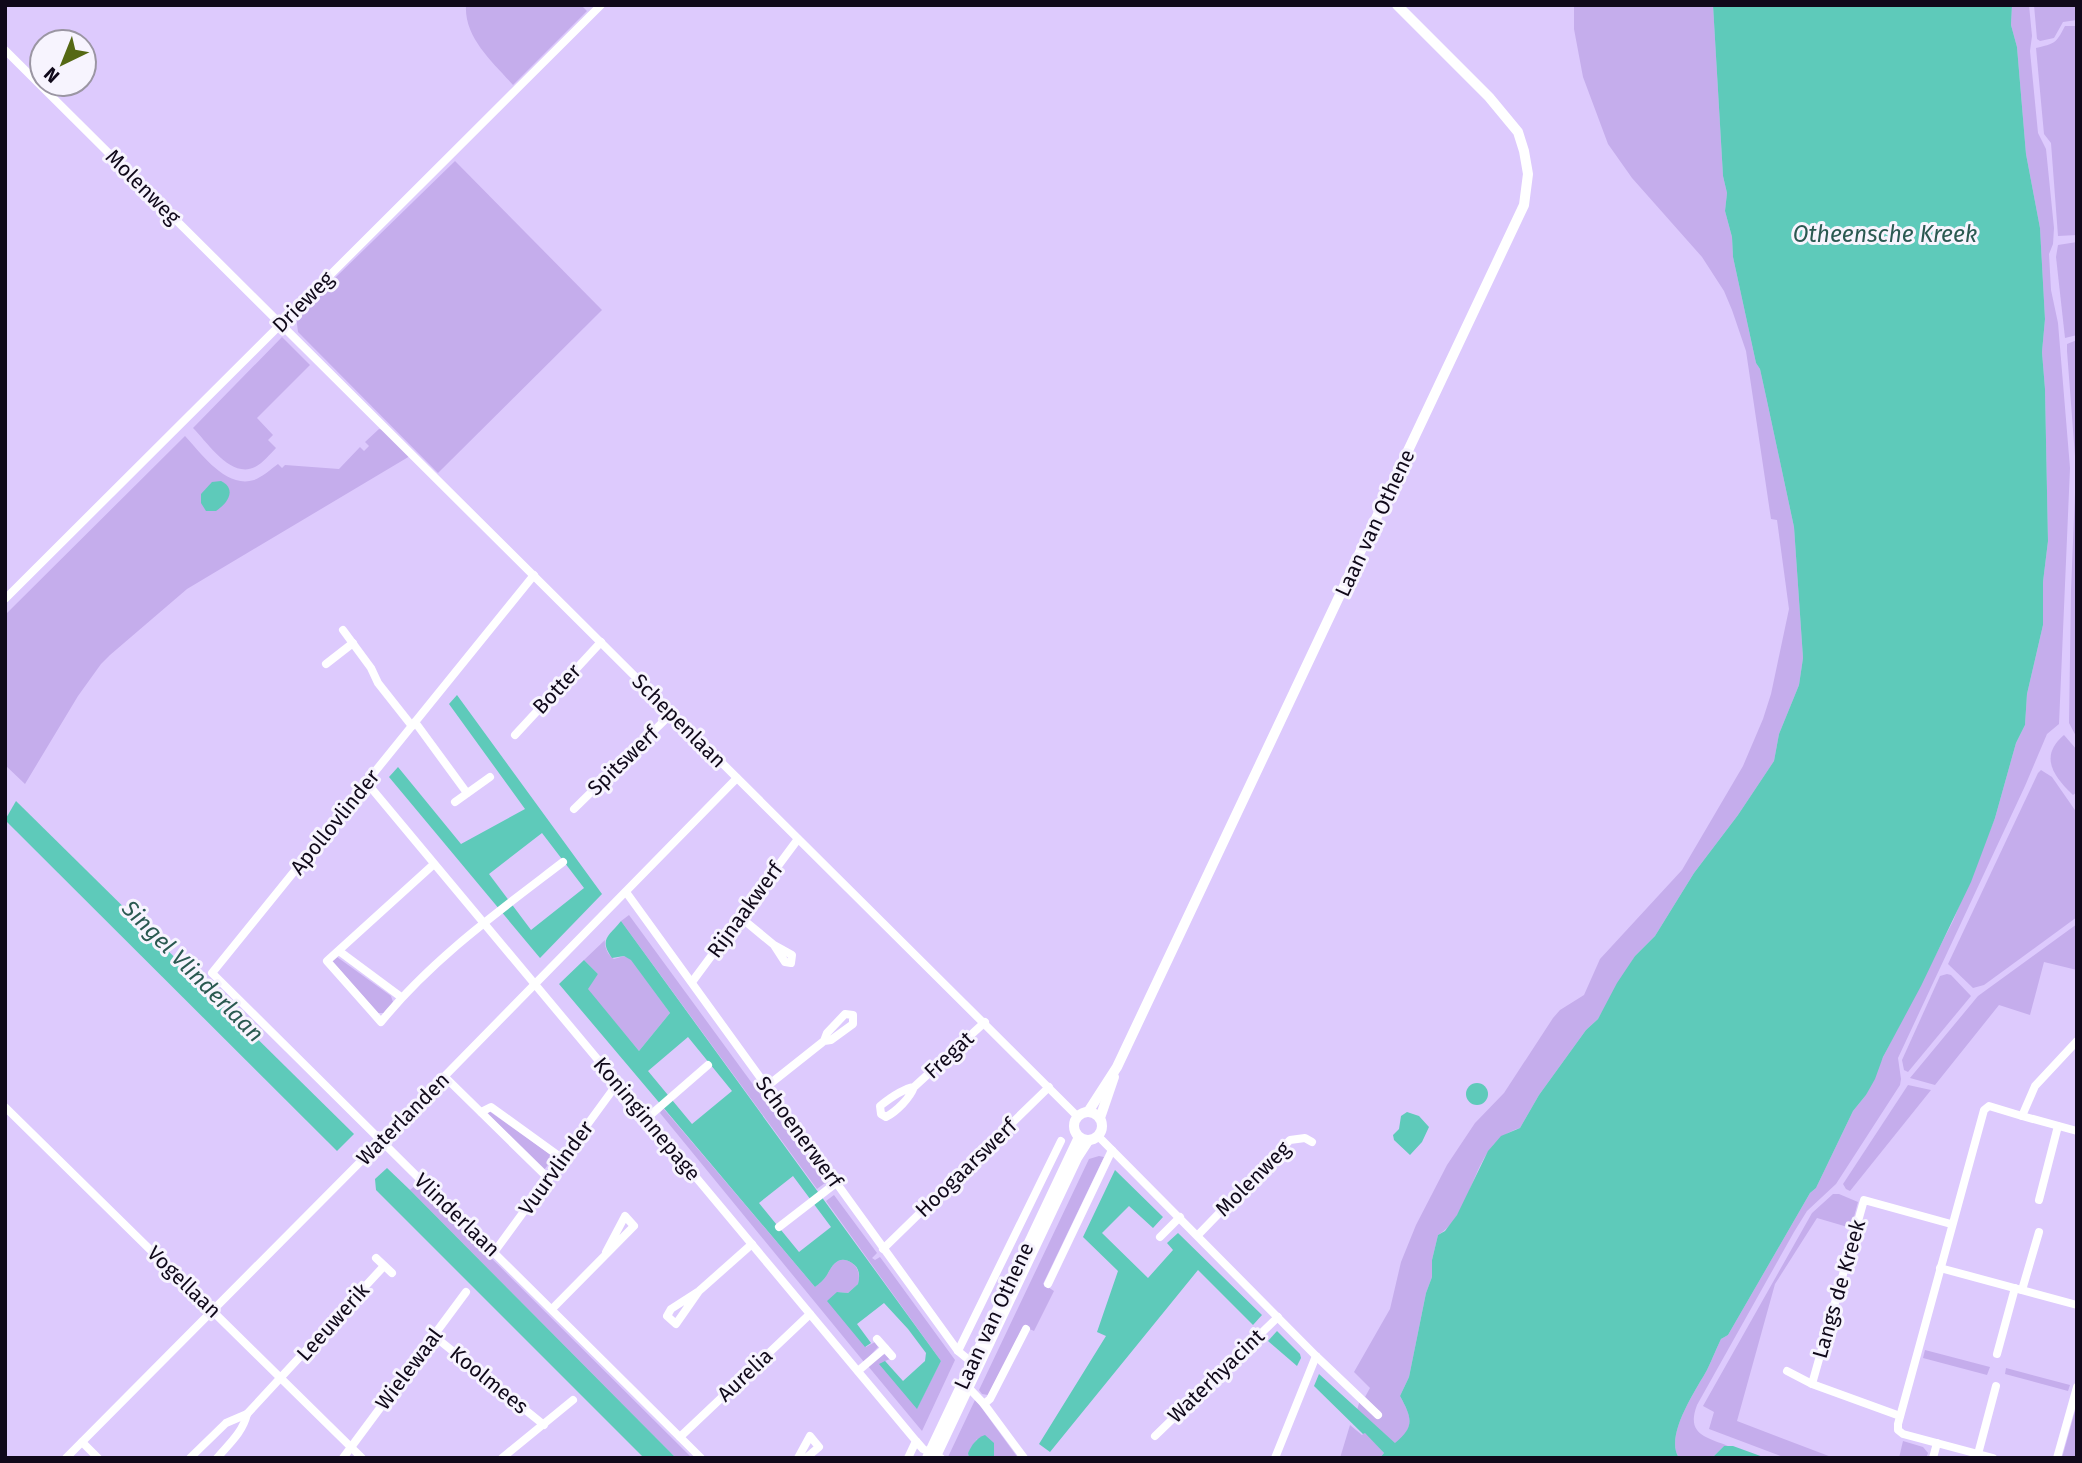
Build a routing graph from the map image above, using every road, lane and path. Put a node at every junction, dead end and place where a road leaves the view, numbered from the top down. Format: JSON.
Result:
{"nodes":[{"id":1,"x":601,"y":5,"type":"edge"},
{"id":2,"x":1397,"y":5,"type":"edge"},
{"id":3,"x":5,"y":50,"type":"edge"},
{"id":4,"x":281,"y":324,"type":"junction"},
{"id":5,"x":534,"y":575,"type":"junction"},
{"id":6,"x":5,"y":599,"type":"edge"},
{"id":7,"x":344,"y":630,"type":"dead end"},
{"id":8,"x":601,"y":642,"type":"junction"},
{"id":9,"x":353,"y":643,"type":"junction"},
{"id":10,"x":326,"y":664,"type":"dead end"},
{"id":11,"x":672,"y":713,"type":"junction"},
{"id":12,"x":414,"y":724,"type":"junction"},
{"id":13,"x":515,"y":736,"type":"dead end"},
{"id":14,"x":490,"y":777,"type":"dead end"},
{"id":15,"x":737,"y":778,"type":"junction"},
{"id":16,"x":367,"y":783,"type":"junction"},
{"id":17,"x":467,"y":793,"type":"junction"},
{"id":18,"x":455,"y":802,"type":"dead end"},
{"id":19,"x":574,"y":809,"type":"dead end"},
{"id":20,"x":798,"y":839,"type":"junction"},
{"id":21,"x":563,"y":862,"type":"dead end"},
{"id":22,"x":434,"y":864,"type":"junction"},
{"id":23,"x":626,"y":892,"type":"junction"},
{"id":24,"x":740,"y":917,"type":"junction"},
{"id":25,"x":483,"y":923,"type":"junction"},
{"id":26,"x":774,"y":945,"type":"dead end"},
{"id":27,"x":339,"y":951,"type":"junction"},
{"id":28,"x":212,"y":973,"type":"joint"},
{"id":29,"x":692,"y":982,"type":"junction"},
{"id":30,"x":535,"y":985,"type":"junction"},
{"id":31,"x":401,"y":998,"type":"junction"},
{"id":32,"x":985,"y":1022,"type":"junction"},
{"id":33,"x":824,"y":1041,"type":"dead end"},
{"id":34,"x":2077,"y":1041,"type":"edge"},
{"id":35,"x":708,"y":1065,"type":"dead end"},
{"id":36,"x":1117,"y":1067,"type":"junction"},
{"id":37,"x":445,"y":1077,"type":"junction"},
{"id":38,"x":617,"y":1084,"type":"junction"},
{"id":39,"x":766,"y":1087,"type":"junction"},
{"id":40,"x":914,"y":1087,"type":"dead end"},
{"id":41,"x":1049,"y":1087,"type":"junction"},
{"id":42,"x":5,"y":1107,"type":"edge"},
{"id":43,"x":481,"y":1112,"type":"junction"},
{"id":44,"x":1088,"y":1112,"type":"junction"},
{"id":45,"x":2022,"y":1116,"type":"junction"},
{"id":46,"x":1078,"y":1117,"type":"junction"},
{"id":47,"x":647,"y":1118,"type":"junction"},
{"id":48,"x":1100,"y":1118,"type":"junction"},
{"id":49,"x":2058,"y":1126,"type":"junction"},
{"id":50,"x":2077,"y":1131,"type":"edge"},
{"id":51,"x":1088,"y":1138,"type":"junction"},
{"id":52,"x":1061,"y":1141,"type":"dead end"},
{"id":53,"x":382,"y":1142,"type":"junction"},
{"id":54,"x":1312,"y":1142,"type":"dead end"},
{"id":55,"x":1112,"y":1150,"type":"junction"},
{"id":56,"x":563,"y":1159,"type":"junction"},
{"id":57,"x":1048,"y":1168,"type":"junction"},
{"id":58,"x":1065,"y":1176,"type":"junction"},
{"id":59,"x":549,"y":1179,"type":"junction"},
{"id":60,"x":836,"y":1183,"type":"junction"},
{"id":61,"x":2039,"y":1200,"type":"dead end"},
{"id":62,"x":1180,"y":1217,"type":"junction"},
{"id":63,"x":1951,"y":1224,"type":"junction"},
{"id":64,"x":779,"y":1227,"type":"dead end"},
{"id":65,"x":2039,"y":1233,"type":"dead end"},
{"id":66,"x":1198,"y":1234,"type":"junction"},
{"id":67,"x":1160,"y":1237,"type":"dead end"},
{"id":68,"x":752,"y":1244,"type":"junction"},
{"id":69,"x":883,"y":1249,"type":"junction"},
{"id":70,"x":495,"y":1251,"type":"junction"},
{"id":71,"x":606,"y":1252,"type":"dead end"},
{"id":72,"x":376,"y":1258,"type":"dead end"},
{"id":73,"x":384,"y":1266,"type":"junction"},
{"id":74,"x":1940,"y":1268,"type":"junction"},
{"id":75,"x":392,"y":1273,"type":"dead end"},
{"id":76,"x":1048,"y":1284,"type":"dead end"},
{"id":77,"x":2019,"y":1289,"type":"junction"},
{"id":78,"x":699,"y":1291,"type":"dead end"},
{"id":79,"x":466,"y":1292,"type":"dead end"},
{"id":80,"x":2077,"y":1305,"type":"edge"},
{"id":81,"x":552,"y":1309,"type":"junction"},
{"id":82,"x":214,"y":1311,"type":"junction"},
{"id":83,"x":810,"y":1314,"type":"junction"},
{"id":84,"x":1278,"y":1317,"type":"junction"},
{"id":85,"x":1026,"y":1329,"type":"dead end"},
{"id":86,"x":434,"y":1336,"type":"junction"},
{"id":87,"x":877,"y":1339,"type":"dead end"},
{"id":88,"x":885,"y":1348,"type":"junction"},
{"id":89,"x":958,"y":1351,"type":"junction"},
{"id":90,"x":1997,"y":1354,"type":"dead end"},
{"id":91,"x":892,"y":1356,"type":"dead end"},
{"id":92,"x":1316,"y":1356,"type":"junction"},
{"id":93,"x":976,"y":1365,"type":"junction"},
{"id":94,"x":858,"y":1371,"type":"junction"},
{"id":95,"x":1787,"y":1371,"type":"dead end"},
{"id":96,"x":282,"y":1378,"type":"junction"},
{"id":97,"x":1812,"y":1384,"type":"junction"},
{"id":98,"x":966,"y":1385,"type":"junction"},
{"id":99,"x":1996,"y":1385,"type":"dead end"},
{"id":100,"x":2077,"y":1387,"type":"edge"},
{"id":101,"x":573,"y":1400,"type":"dead end"},
{"id":102,"x":985,"y":1404,"type":"junction"},
{"id":103,"x":247,"y":1414,"type":"junction"},
{"id":104,"x":1378,"y":1415,"type":"dead end"},
{"id":105,"x":1900,"y":1416,"type":"junction"},
{"id":106,"x":544,"y":1425,"type":"junction"},
{"id":107,"x":1155,"y":1436,"type":"dead end"},
{"id":108,"x":680,"y":1437,"type":"junction"},
{"id":109,"x":916,"y":1441,"type":"junction"},
{"id":110,"x":82,"y":1442,"type":"junction"},
{"id":111,"x":1937,"y":1443,"type":"junction"},
{"id":112,"x":351,"y":1447,"type":"junction"},
{"id":113,"x":1978,"y":1454,"type":"junction"},
{"id":114,"x":933,"y":1456,"type":"edge"},
{"id":115,"x":66,"y":1458,"type":"edge"},
{"id":116,"x":98,"y":1458,"type":"edge"},
{"id":117,"x":190,"y":1458,"type":"edge"},
{"id":118,"x":217,"y":1458,"type":"edge"},
{"id":119,"x":343,"y":1458,"type":"edge"},
{"id":120,"x":362,"y":1458,"type":"edge"},
{"id":121,"x":502,"y":1458,"type":"edge"},
{"id":122,"x":701,"y":1458,"type":"edge"},
{"id":123,"x":798,"y":1458,"type":"edge"},
{"id":124,"x":806,"y":1458,"type":"edge"},
{"id":125,"x":908,"y":1458,"type":"edge"},
{"id":126,"x":1024,"y":1458,"type":"edge"},
{"id":127,"x":1275,"y":1458,"type":"edge"},
{"id":128,"x":1933,"y":1458,"type":"edge"},
{"id":129,"x":1993,"y":1458,"type":"edge"},
{"id":130,"x":2057,"y":1458,"type":"edge"}],
"edges":[{"from":1,"to":4,"type":"street","name":"Drieweg"},
{"from":2,"to":36,"type":"street","name":"Laan van Othene"},
{"from":3,"to":4,"type":"street","name":"Molenweg"},
{"from":4,"to":5,"type":"street","name":"Schepenlaan"},
{"from":4,"to":6,"type":"street","name":"Drieweg"},
{"from":5,"to":8,"type":"street","name":"Schepenlaan"},
{"from":5,"to":12,"type":"street","name":"Apollovlinder"},
{"from":7,"to":9,"type":"street"},
{"from":8,"to":11,"type":"street","name":"Schepenlaan"},
{"from":8,"to":13,"type":"street","name":"Botter"},
{"from":9,"to":10,"type":"street"},
{"from":9,"to":12,"type":"street"},
{"from":11,"to":15,"type":"street","name":"Schepenlaan"},
{"from":11,"to":19,"type":"street","name":"Spitswerf"},
{"from":12,"to":16,"type":"street","name":"Apollovlinder"},
{"from":12,"to":17,"type":"street"},
{"from":14,"to":17,"type":"street"},
{"from":15,"to":20,"type":"street","name":"Schepenlaan"},
{"from":15,"to":23,"type":"street","name":"Waterlanden"},
{"from":16,"to":22,"type":"street","name":"Koninginnepage"},
{"from":16,"to":28,"type":"street","name":"Apollovlinder"},
{"from":17,"to":18,"type":"street"},
{"from":20,"to":24,"type":"street","name":"Rijnaakwerf"},
{"from":20,"to":32,"type":"street","name":"Schepenlaan"},
{"from":21,"to":25,"type":"street"},
{"from":22,"to":25,"type":"street","name":"Koninginnepage"},
{"from":22,"to":27,"type":"street"},
{"from":23,"to":29,"type":"street","name":"Schoenerwerf"},
{"from":23,"to":30,"type":"street","name":"Waterlanden"},
{"from":24,"to":26,"type":"street"},
{"from":24,"to":29,"type":"street","name":"Rijnaakwerf"},
{"from":25,"to":30,"type":"street","name":"Koninginnepage"},
{"from":25,"to":31,"type":"street"},
{"from":27,"to":31,"type":"street"},
{"from":27,"to":31,"type":"street"},
{"from":28,"to":53,"type":"street","name":"Vlinderlaan"},
{"from":29,"to":39,"type":"street","name":"Schoenerwerf"},
{"from":30,"to":37,"type":"street","name":"Waterlanden"},
{"from":30,"to":38,"type":"street","name":"Koninginnepage"},
{"from":32,"to":40,"type":"street","name":"Fregat"},
{"from":32,"to":41,"type":"street","name":"Schepenlaan"},
{"from":33,"to":39,"type":"street"},
{"from":34,"to":45,"type":"street"},
{"from":35,"to":47,"type":"street"},
{"from":36,"to":44,"type":"street","name":"Laan van Othene"},
{"from":36,"to":48,"type":"street","name":"Laan van Othene"},
{"from":37,"to":43,"type":"street"},
{"from":37,"to":53,"type":"street","name":"Waterlanden"},
{"from":38,"to":47,"type":"street","name":"Koninginnepage"},
{"from":38,"to":56,"type":"street","name":"Vuurvlinder"},
{"from":39,"to":60,"type":"street","name":"Schoenerwerf"},
{"from":41,"to":46,"type":"street","name":"Schepenlaan"},
{"from":41,"to":69,"type":"street","name":"Hoogaarswerf"},
{"from":42,"to":82,"type":"street","name":"Vogellaan"},
{"from":43,"to":56,"type":"street"},
{"from":43,"to":59,"type":"street"},
{"from":44,"to":46,"type":"street"},
{"from":44,"to":48,"type":"street"},
{"from":45,"to":49,"type":"street"},
{"from":45,"to":63,"type":"street"},
{"from":46,"to":51,"type":"street"},
{"from":47,"to":68,"type":"street","name":"Koninginnepage"},
{"from":48,"to":51,"type":"street"},
{"from":49,"to":50,"type":"street"},
{"from":49,"to":61,"type":"street"},
{"from":51,"to":55,"type":"street","name":"Waterhyacint"},
{"from":51,"to":58,"type":"street","name":"Laan van Othene"},
{"from":52,"to":57,"type":"street","name":"Laan van Othene"},
{"from":53,"to":70,"type":"street","name":"Vlinderlaan"},
{"from":53,"to":82,"type":"street","name":"Waterlanden"},
{"from":54,"to":66,"type":"street","name":"Molenweg"},
{"from":55,"to":62,"type":"street","name":"Waterhyacint"},
{"from":55,"to":76,"type":"street"},
{"from":56,"to":59,"type":"street","name":"Vuurvlinder"},
{"from":57,"to":58,"type":"street"},
{"from":57,"to":89,"type":"street","name":"Laan van Othene"},
{"from":58,"to":93,"type":"street","name":"Laan van Othene"},
{"from":59,"to":70,"type":"street","name":"Vuurvlinder"},
{"from":60,"to":64,"type":"street"},
{"from":60,"to":69,"type":"street","name":"Schoenerwerf"},
{"from":62,"to":66,"type":"street","name":"Waterhyacint"},
{"from":62,"to":67,"type":"street"},
{"from":63,"to":74,"type":"street"},
{"from":63,"to":97,"type":"street","name":"Langs de Kreek"},
{"from":65,"to":77,"type":"street"},
{"from":66,"to":84,"type":"street","name":"Waterhyacint"},
{"from":68,"to":78,"type":"street"},
{"from":68,"to":83,"type":"street","name":"Koninginnepage"},
{"from":69,"to":89,"type":"street","name":"Schoenerwerf"},
{"from":70,"to":81,"type":"street","name":"Vlinderlaan"},
{"from":71,"to":81,"type":"street"},
{"from":72,"to":73,"type":"street","name":"Leeuwerik"},
{"from":73,"to":75,"type":"street","name":"Leeuwerik"},
{"from":73,"to":96,"type":"street","name":"Leeuwerik"},
{"from":74,"to":77,"type":"street"},
{"from":74,"to":105,"type":"street"},
{"from":77,"to":80,"type":"street"},
{"from":77,"to":90,"type":"street"},
{"from":79,"to":86,"type":"street","name":"Wielewaal"},
{"from":81,"to":108,"type":"street","name":"Vlinderlaan"},
{"from":82,"to":96,"type":"street","name":"Vogellaan"},
{"from":82,"to":110,"type":"street","name":"Waterlanden"},
{"from":83,"to":94,"type":"street","name":"Koninginnepage"},
{"from":83,"to":108,"type":"street","name":"Aurelia"},
{"from":84,"to":92,"type":"street","name":"Waterhyacint"},
{"from":84,"to":107,"type":"street","name":"Waterhyacint"},
{"from":85,"to":102,"type":"street"},
{"from":86,"to":106,"type":"street","name":"Koolmees"},
{"from":86,"to":112,"type":"street","name":"Wielewaal"},
{"from":87,"to":88,"type":"street"},
{"from":88,"to":91,"type":"street"},
{"from":88,"to":94,"type":"street"},
{"from":89,"to":93,"type":"street","name":"Schoenerwerf"},
{"from":92,"to":104,"type":"street","name":"Waterhyacint"},
{"from":92,"to":127,"type":"street"},
{"from":93,"to":98,"type":"street","name":"Laan van Othene"},
{"from":94,"to":109,"type":"street","name":"Koninginnepage"},
{"from":95,"to":97,"type":"street","name":"Langs de Kreek"},
{"from":96,"to":103,"type":"street","name":"Leeuwerik"},
{"from":96,"to":112,"type":"street","name":"Vogellaan"},
{"from":97,"to":105,"type":"street","name":"Langs de Kreek"},
{"from":98,"to":102,"type":"street"},
{"from":98,"to":114,"type":"street","name":"Laan van Othene"},
{"from":99,"to":113,"type":"street"},
{"from":100,"to":130,"type":"street"},
{"from":101,"to":106,"type":"street"},
{"from":102,"to":126,"type":"street"},
{"from":103,"to":117,"type":"street"},
{"from":103,"to":118,"type":"street"},
{"from":105,"to":111,"type":"street"},
{"from":106,"to":121,"type":"street"},
{"from":108,"to":122,"type":"street","name":"Vlinderlaan"},
{"from":109,"to":114,"type":"street","name":"Koninginnepage"},
{"from":109,"to":125,"type":"street"},
{"from":110,"to":115,"type":"street","name":"Waterlanden"},
{"from":110,"to":116,"type":"street"},
{"from":111,"to":113,"type":"street"},
{"from":111,"to":128,"type":"street"},
{"from":112,"to":119,"type":"street","name":"Wielewaal"},
{"from":112,"to":120,"type":"street","name":"Vogellaan"},
{"from":113,"to":129,"type":"street"},
{"from":123,"to":124,"type":"street"}]}
